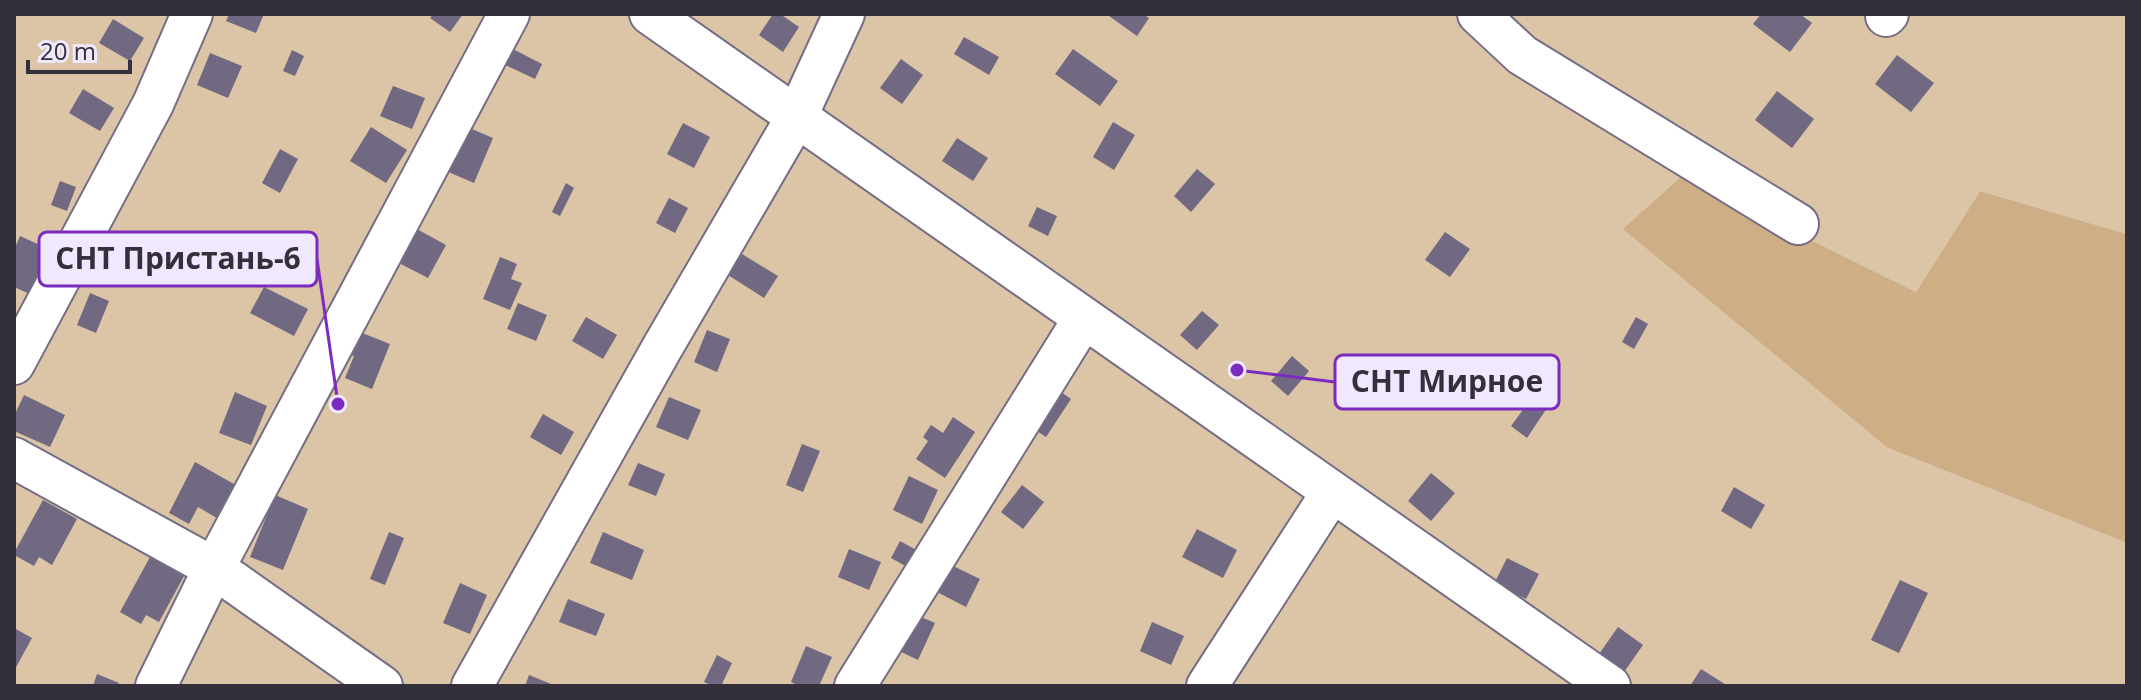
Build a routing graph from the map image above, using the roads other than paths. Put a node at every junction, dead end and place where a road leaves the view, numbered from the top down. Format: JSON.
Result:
{"nodes":[{"id":1,"x":192,"y":14,"type":"edge"},
{"id":2,"x":509,"y":14,"type":"edge"},
{"id":3,"x":650,"y":14,"type":"edge"},
{"id":4,"x":844,"y":14,"type":"edge"},
{"id":5,"x":1478,"y":14,"type":"edge"},
{"id":6,"x":797,"y":116,"type":"junction"},
{"id":7,"x":1798,"y":224,"type":"dead end"},
{"id":8,"x":1084,"y":318,"type":"junction"},
{"id":9,"x":14,"y":364,"type":"edge"},
{"id":10,"x":14,"y":458,"type":"edge"},
{"id":11,"x":1332,"y":492,"type":"junction"},
{"id":12,"x":214,"y":568,"type":"junction"},
{"id":13,"x":1559,"y":672,"type":"edge"},
{"id":14,"x":156,"y":686,"type":"edge"},
{"id":15,"x":382,"y":686,"type":"edge"},
{"id":16,"x":472,"y":686,"type":"edge"},
{"id":17,"x":855,"y":686,"type":"edge"},
{"id":18,"x":1207,"y":686,"type":"edge"},
{"id":19,"x":1610,"y":686,"type":"edge"}],
"edges":[{"from":1,"to":9,"type":"street"},
{"from":2,"to":12,"type":"street"},
{"from":3,"to":6,"type":"street"},
{"from":4,"to":6,"type":"street"},
{"from":5,"to":7,"type":"street"},
{"from":6,"to":8,"type":"street"},
{"from":6,"to":16,"type":"street"},
{"from":8,"to":11,"type":"street"},
{"from":8,"to":17,"type":"street"},
{"from":10,"to":12,"type":"street"},
{"from":11,"to":13,"type":"street"},
{"from":11,"to":18,"type":"street"},
{"from":12,"to":14,"type":"street"},
{"from":12,"to":15,"type":"street"},
{"from":13,"to":19,"type":"street"}]}
